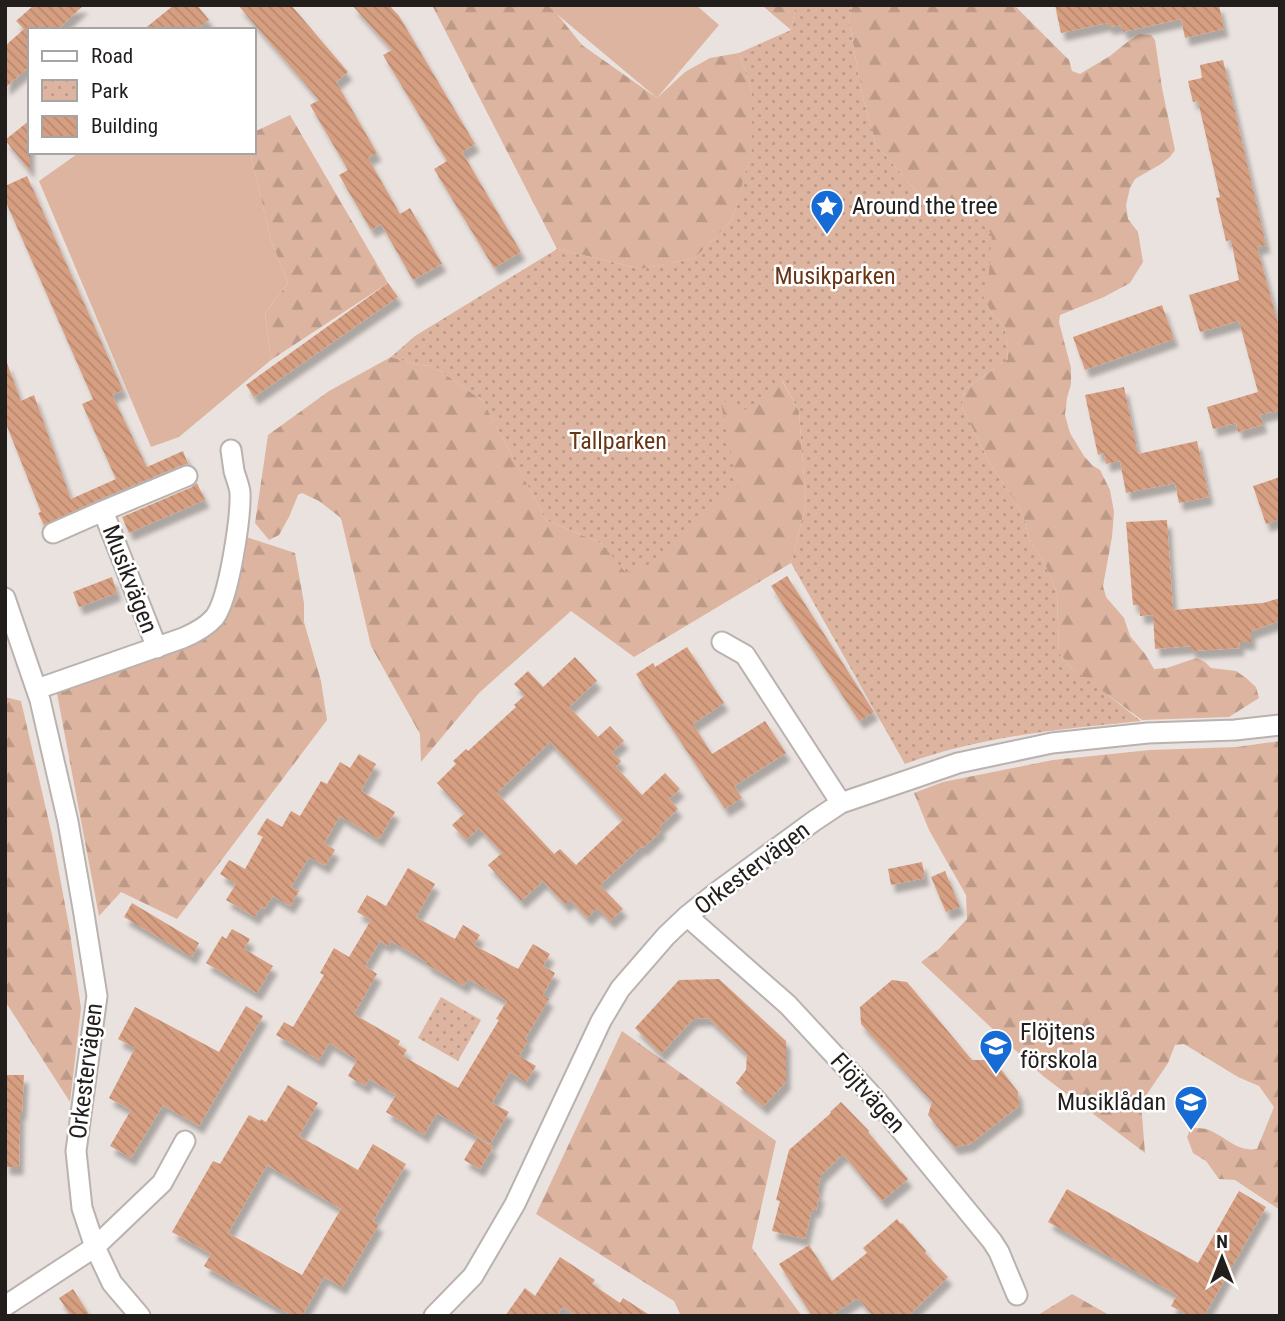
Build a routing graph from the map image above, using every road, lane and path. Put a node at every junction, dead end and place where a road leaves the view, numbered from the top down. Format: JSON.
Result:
{"nodes":[{"id":1,"x":231,"y":450,"type":"dead end"},
{"id":2,"x":187,"y":476,"type":"dead end"},
{"id":3,"x":103,"y":511,"type":"junction"},
{"id":4,"x":53,"y":533,"type":"dead end"},
{"id":5,"x":5,"y":598,"type":"edge"},
{"id":6,"x":722,"y":642,"type":"dead end"},
{"id":7,"x":157,"y":648,"type":"junction"},
{"id":8,"x":37,"y":689,"type":"junction"},
{"id":9,"x":1280,"y":724,"type":"edge"},
{"id":10,"x":841,"y":803,"type":"junction"},
{"id":11,"x":687,"y":916,"type":"junction"},
{"id":12,"x":185,"y":1141,"type":"dead end"},
{"id":13,"x":95,"y":1247,"type":"junction"},
{"id":14,"x":1017,"y":1295,"type":"dead end"},
{"id":15,"x":5,"y":1306,"type":"edge"},
{"id":16,"x":140,"y":1316,"type":"edge"},
{"id":17,"x":434,"y":1316,"type":"edge"}],
"edges":[{"from":1,"to":7,"type":"street","name":"Musikvägen"},
{"from":2,"to":3,"type":"street","name":"Musikvägen"},
{"from":3,"to":4,"type":"street","name":"Musikvägen"},
{"from":3,"to":7,"type":"street","name":"Musikvägen"},
{"from":5,"to":8,"type":"street"},
{"from":6,"to":10,"type":"street"},
{"from":7,"to":8,"type":"street","name":"Musikvägen"},
{"from":8,"to":13,"type":"street","name":"Orkestervägen"},
{"from":9,"to":10,"type":"street","name":"Orkestervägen"},
{"from":10,"to":11,"type":"street","name":"Orkestervägen"},
{"from":11,"to":14,"type":"street","name":"Flöjtvägen"},
{"from":11,"to":17,"type":"street","name":"Orkestervägen"},
{"from":12,"to":13,"type":"street"},
{"from":13,"to":15,"type":"street"},
{"from":13,"to":16,"type":"street","name":"Orkestervägen"}]}
